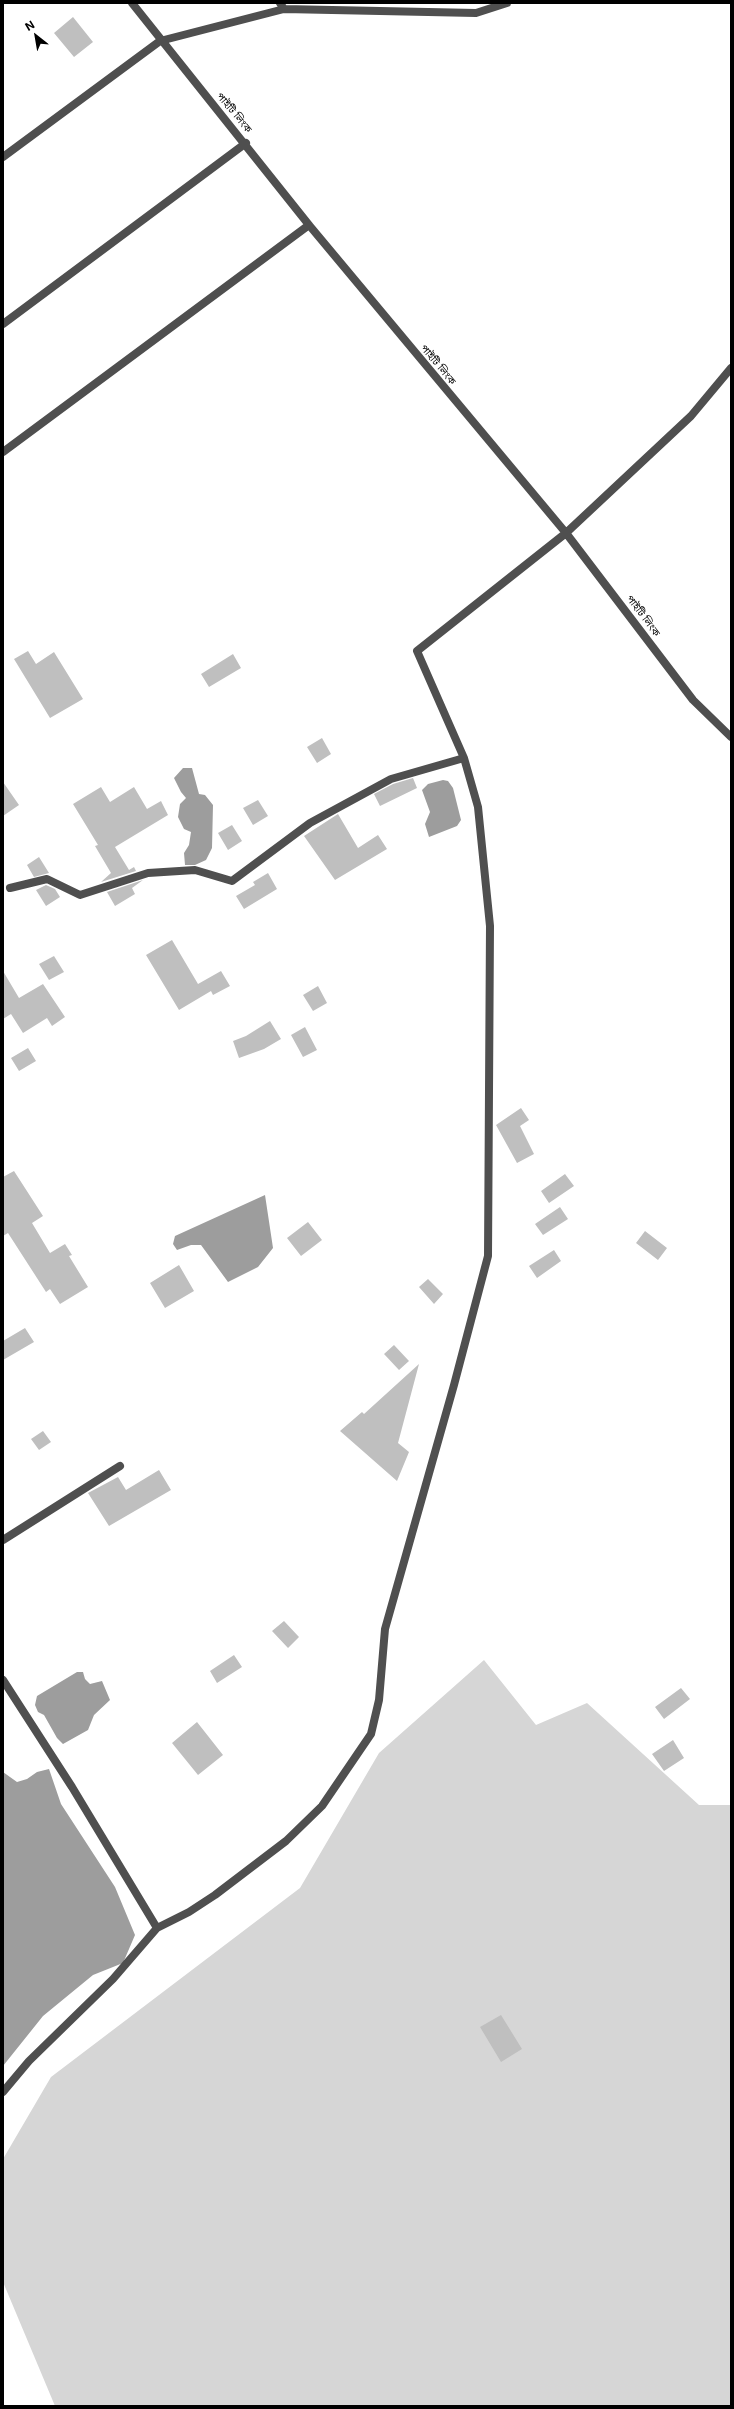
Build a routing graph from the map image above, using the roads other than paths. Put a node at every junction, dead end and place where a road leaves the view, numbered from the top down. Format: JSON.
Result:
{"nodes":[{"id":1,"x":132,"y":3,"type":"edge"},
{"id":2,"x":507,"y":3,"type":"edge"},
{"id":3,"x":282,"y":6,"type":"edge"},
{"id":4,"x":160,"y":41,"type":"junction"},
{"id":5,"x":246,"y":143,"type":"junction"},
{"id":6,"x":3,"y":157,"type":"edge"},
{"id":7,"x":309,"y":225,"type":"junction"},
{"id":8,"x":3,"y":324,"type":"edge"},
{"id":9,"x":731,"y":368,"type":"edge"},
{"id":10,"x":3,"y":452,"type":"edge"},
{"id":11,"x":566,"y":533,"type":"junction"},
{"id":12,"x":731,"y":737,"type":"edge"},
{"id":13,"x":464,"y":758,"type":"junction"},
{"id":14,"x":10,"y":888,"type":"dead end"},
{"id":15,"x":120,"y":1466,"type":"dead end"},
{"id":16,"x":3,"y":1540,"type":"edge"},
{"id":17,"x":3,"y":1680,"type":"edge"},
{"id":18,"x":157,"y":1928,"type":"junction"},
{"id":19,"x":3,"y":2092,"type":"edge"}],
"edges":[{"from":1,"to":4,"type":"street","name":"পাইটি লিংক"},
{"from":2,"to":3,"type":"street"},
{"from":3,"to":4,"type":"street"},
{"from":4,"to":5,"type":"street","name":"পাইটি লিংক"},
{"from":4,"to":6,"type":"street"},
{"from":5,"to":7,"type":"street","name":"পাইটি লিংক"},
{"from":5,"to":8,"type":"street"},
{"from":7,"to":10,"type":"street"},
{"from":7,"to":11,"type":"street","name":"পাইটি লিংক"},
{"from":9,"to":11,"type":"street"},
{"from":11,"to":12,"type":"street","name":"পাইটি লিংক"},
{"from":11,"to":13,"type":"street"},
{"from":13,"to":14,"type":"street"},
{"from":13,"to":18,"type":"street"},
{"from":15,"to":16,"type":"street"},
{"from":17,"to":18,"type":"street"},
{"from":18,"to":19,"type":"street"}]}
